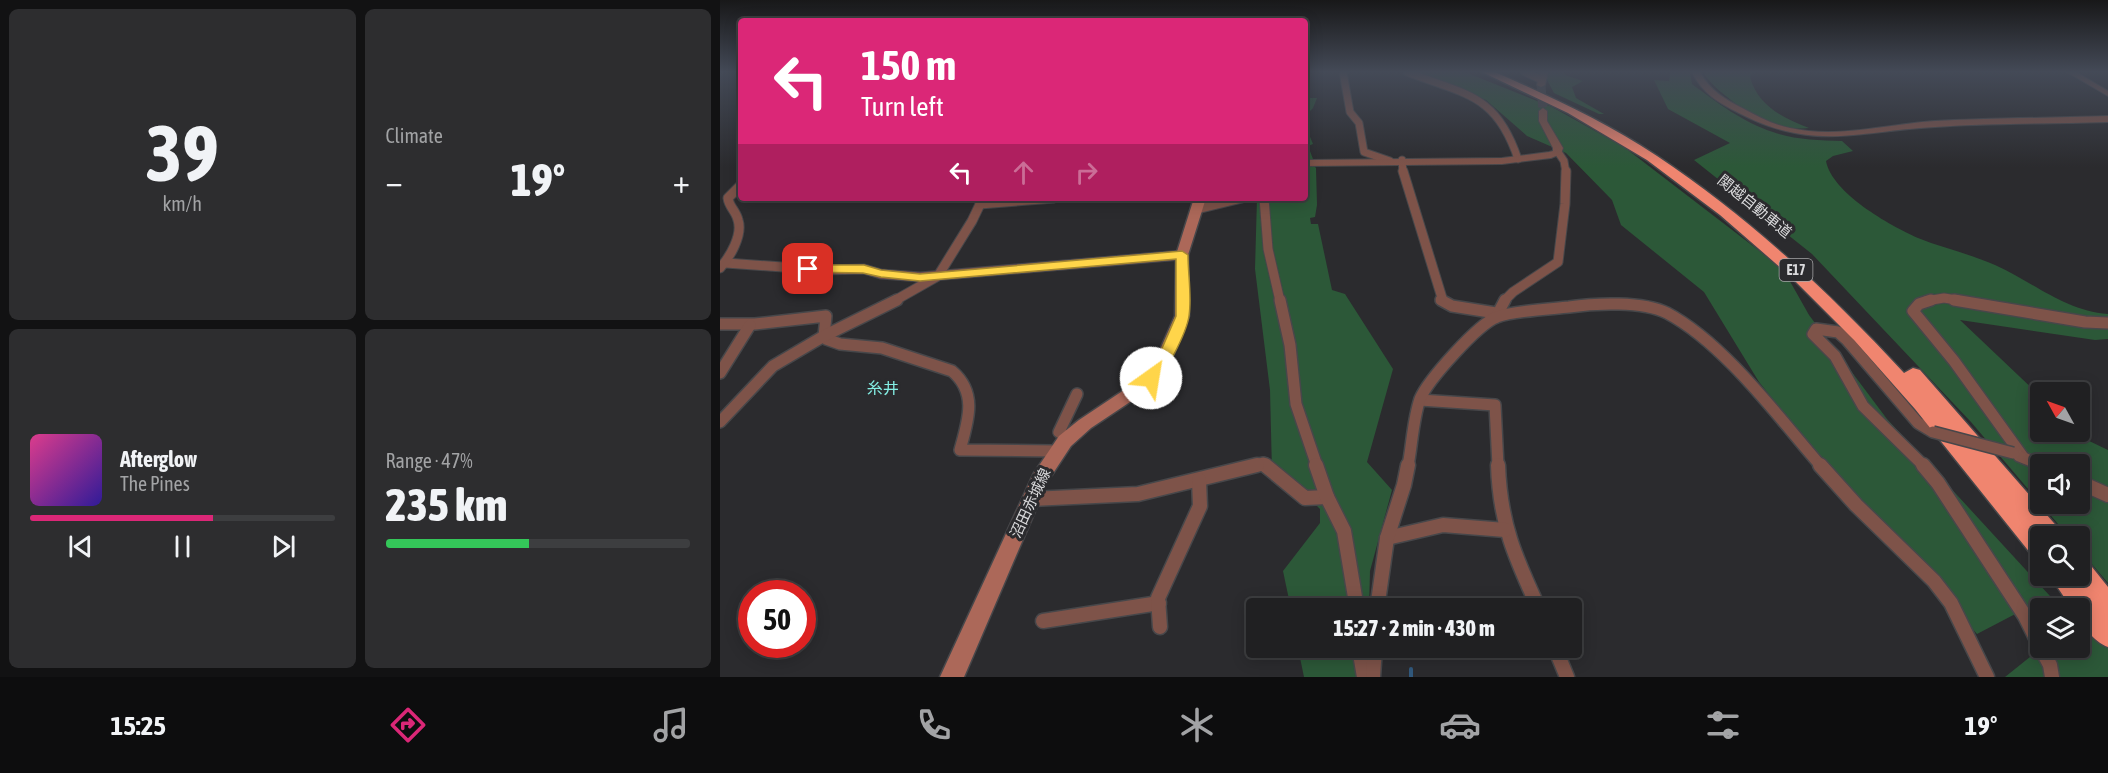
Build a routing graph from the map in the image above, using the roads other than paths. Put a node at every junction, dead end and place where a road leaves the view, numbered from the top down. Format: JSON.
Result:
{"nodes":[{"id":1,"x":1349,"y":104,"type":"edge"},
{"id":2,"x":1483,"y":104,"type":"edge"},
{"id":3,"x":1559,"y":104,"type":"edge"},
{"id":4,"x":1569,"y":104,"type":"edge"},
{"id":5,"x":1727,"y":104,"type":"edge"},
{"id":6,"x":1543,"y":111,"type":"tunnel mouth"},
{"id":7,"x":2108,"y":119,"type":"edge"},
{"id":8,"x":1558,"y":152,"type":"junction"},
{"id":9,"x":1518,"y":159,"type":"junction"},
{"id":10,"x":1390,"y":160,"type":"junction"},
{"id":11,"x":1401,"y":160,"type":"junction"},
{"id":12,"x":1308,"y":162,"type":"edge"},
{"id":13,"x":738,"y":188,"type":"edge"},
{"id":14,"x":982,"y":201,"type":"edge"},
{"id":15,"x":1216,"y":201,"type":"edge"},
{"id":16,"x":1264,"y":201,"type":"edge"},
{"id":17,"x":1198,"y":203,"type":"edge"},
{"id":18,"x":1182,"y":255,"type":"junction"},
{"id":19,"x":723,"y":265,"type":"edge"},
{"id":20,"x":938,"y":276,"type":"junction"},
{"id":21,"x":1496,"y":315,"type":"junction"},
{"id":22,"x":2108,"y":323,"type":"edge"},
{"id":23,"x":720,"y":324,"type":"edge"},
{"id":24,"x":750,"y":325,"type":"junction"},
{"id":25,"x":825,"y":336,"type":"junction"},
{"id":26,"x":720,"y":373,"type":"edge"},
{"id":27,"x":1077,"y":394,"type":"dead end"},
{"id":28,"x":1420,"y":400,"type":"junction"},
{"id":29,"x":720,"y":422,"type":"edge"},
{"id":30,"x":1062,"y":445,"type":"junction"},
{"id":31,"x":2018,"y":455,"type":"junction"},
{"id":32,"x":2030,"y":460,"type":"edge"},
{"id":33,"x":1200,"y":480,"type":"junction"},
{"id":34,"x":2090,"y":487,"type":"edge"},
{"id":35,"x":2108,"y":495,"type":"edge"},
{"id":36,"x":1327,"y":496,"type":"junction"},
{"id":37,"x":1031,"y":499,"type":"junction"},
{"id":38,"x":2043,"y":526,"type":"edge"},
{"id":39,"x":1505,"y":530,"type":"junction"},
{"id":40,"x":2030,"y":535,"type":"edge"},
{"id":41,"x":1387,"y":538,"type":"junction"},
{"id":42,"x":2090,"y":584,"type":"edge"},
{"id":43,"x":2070,"y":586,"type":"edge"},
{"id":44,"x":1355,"y":598,"type":"edge"},
{"id":45,"x":1378,"y":598,"type":"edge"},
{"id":46,"x":1534,"y":598,"type":"edge"},
{"id":47,"x":1159,"y":603,"type":"junction"},
{"id":48,"x":2108,"y":606,"type":"edge"},
{"id":49,"x":1043,"y":621,"type":"dead end"},
{"id":50,"x":2030,"y":626,"type":"edge"},
{"id":51,"x":1160,"y":627,"type":"dead end"},
{"id":52,"x":2108,"y":635,"type":"edge"},
{"id":53,"x":1360,"y":658,"type":"edge"},
{"id":54,"x":1374,"y":658,"type":"edge"},
{"id":55,"x":1559,"y":658,"type":"edge"},
{"id":56,"x":2046,"y":658,"type":"edge"},
{"id":57,"x":952,"y":677,"type":"edge"},
{"id":58,"x":1364,"y":677,"type":"edge"},
{"id":59,"x":1373,"y":677,"type":"edge"},
{"id":60,"x":1567,"y":677,"type":"edge"},
{"id":61,"x":1987,"y":677,"type":"edge"},
{"id":62,"x":2052,"y":677,"type":"edge"}],
"edges":[{"from":1,"to":10,"type":"street"},
{"from":2,"to":9,"type":"street"},
{"from":3,"to":40,"type":"highway","name":"関越自動車道","number":"E17"},
{"from":4,"to":38,"type":"highway","name":"関越自動車道","number":"E17"},
{"from":5,"to":7,"type":"street"},
{"from":6,"to":8,"type":"street"},
{"from":8,"to":9,"type":"street"},
{"from":8,"to":21,"type":"street"},
{"from":9,"to":11,"type":"street"},
{"from":10,"to":11,"type":"street"},
{"from":10,"to":12,"type":"street"},
{"from":11,"to":21,"type":"street"},
{"from":13,"to":19,"type":"street"},
{"from":14,"to":20,"type":"street"},
{"from":15,"to":17,"type":"street"},
{"from":16,"to":36,"type":"street"},
{"from":17,"to":18,"type":"main road","name":"沼田赤城線"},
{"from":18,"to":20,"type":"street"},
{"from":18,"to":30,"type":"main road","name":"沼田赤城線"},
{"from":19,"to":20,"type":"street"},
{"from":20,"to":25,"type":"street"},
{"from":21,"to":28,"type":"street"},
{"from":21,"to":61,"type":"street"},
{"from":22,"to":31,"type":"street"},
{"from":23,"to":24,"type":"street"},
{"from":24,"to":25,"type":"street"},
{"from":24,"to":26,"type":"street"},
{"from":25,"to":29,"type":"street"},
{"from":25,"to":30,"type":"street"},
{"from":27,"to":30,"type":"street"},
{"from":28,"to":39,"type":"street"},
{"from":28,"to":41,"type":"street"},
{"from":30,"to":37,"type":"main road","name":"沼田赤城線"},
{"from":31,"to":32,"type":"street"},
{"from":31,"to":50,"type":"street","bridge":true},
{"from":33,"to":36,"type":"street"},
{"from":33,"to":37,"type":"street"},
{"from":33,"to":47,"type":"street"},
{"from":34,"to":35,"type":"street"},
{"from":36,"to":44,"type":"street"},
{"from":37,"to":57,"type":"main road","name":"沼田赤城線"},
{"from":39,"to":41,"type":"street"},
{"from":39,"to":46,"type":"street"},
{"from":41,"to":45,"type":"street"},
{"from":42,"to":48,"type":"highway"},
{"from":43,"to":52,"type":"highway"},
{"from":47,"to":49,"type":"street"},
{"from":47,"to":51,"type":"street"},
{"from":53,"to":58,"type":"street"},
{"from":54,"to":59,"type":"street"},
{"from":55,"to":60,"type":"street"},
{"from":56,"to":62,"type":"street"}]}
